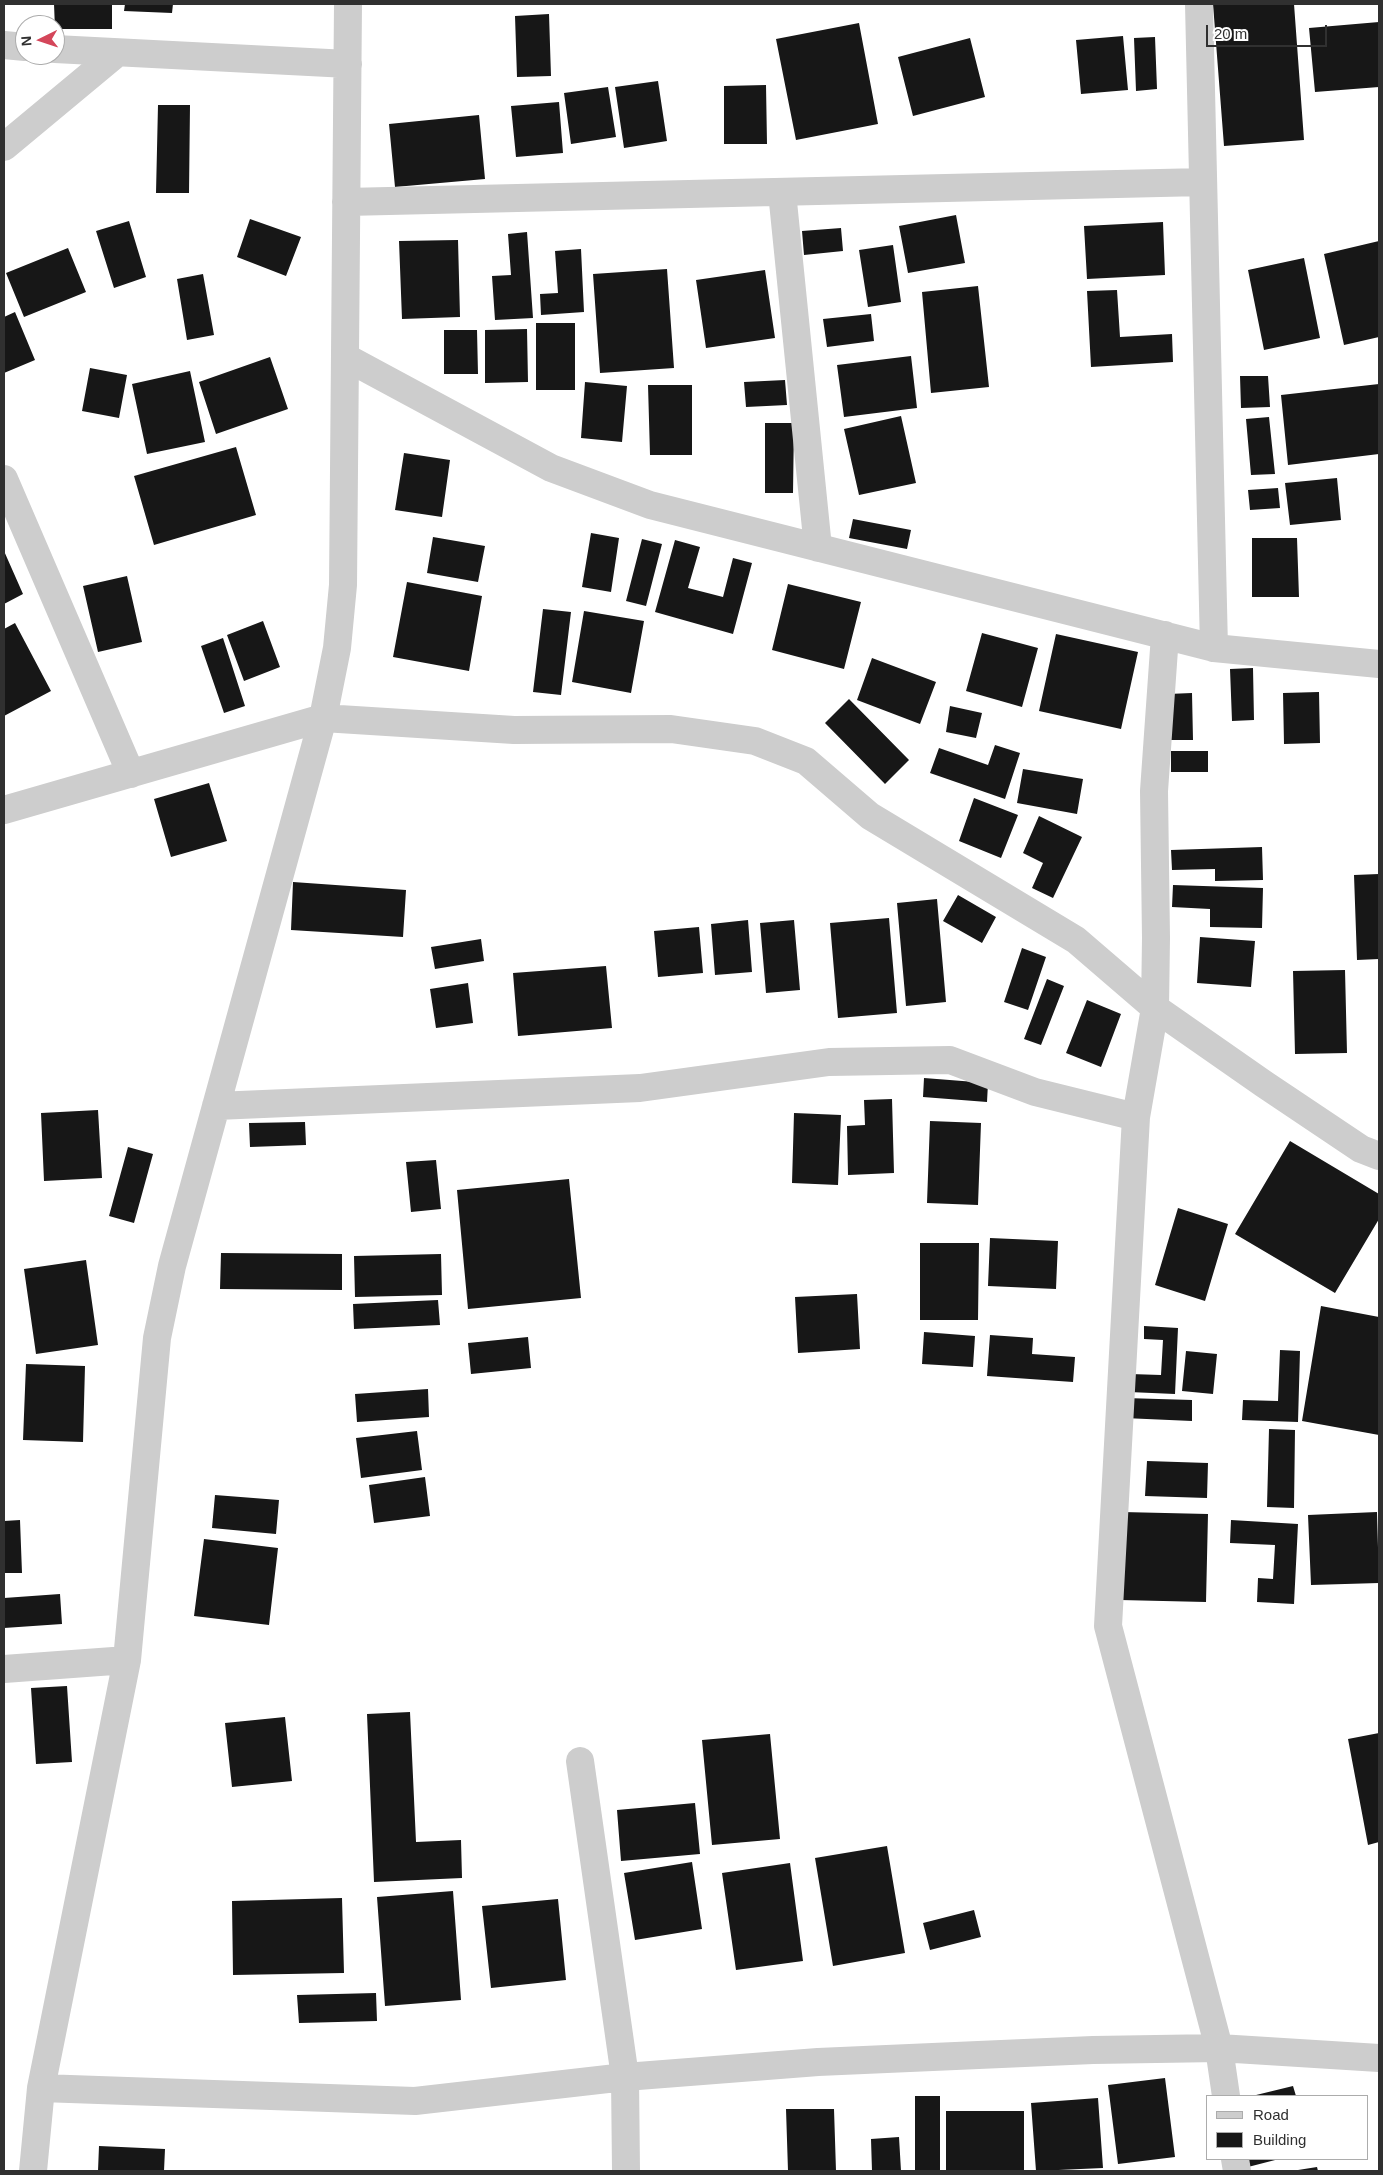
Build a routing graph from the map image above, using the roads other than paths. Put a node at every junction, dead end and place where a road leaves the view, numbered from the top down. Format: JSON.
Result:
{"nodes":[{"id":1,"x":348,"y":4,"type":"edge"},
{"id":2,"x":1199,"y":4,"type":"edge"},
{"id":3,"x":65,"y":50,"type":"edge"},
{"id":4,"x":117,"y":53,"type":"junction"},
{"id":5,"x":348,"y":64,"type":"junction"},
{"id":6,"x":4,"y":147,"type":"edge"},
{"id":7,"x":1203,"y":182,"type":"junction"},
{"id":8,"x":782,"y":192,"type":"junction"},
{"id":9,"x":346,"y":202,"type":"junction"},
{"id":10,"x":345,"y":357,"type":"junction"},
{"id":11,"x":4,"y":479,"type":"edge"},
{"id":12,"x":818,"y":548,"type":"junction"},
{"id":13,"x":1165,"y":636,"type":"junction"},
{"id":14,"x":1214,"y":648,"type":"junction"},
{"id":15,"x":1379,"y":664,"type":"edge"},
{"id":16,"x":323,"y":718,"type":"junction"},
{"id":17,"x":131,"y":774,"type":"junction"},
{"id":18,"x":4,"y":810,"type":"edge"},
{"id":19,"x":1155,"y":1008,"type":"junction"},
{"id":20,"x":216,"y":1106,"type":"junction"},
{"id":21,"x":1136,"y":1117,"type":"junction"},
{"id":22,"x":1379,"y":1156,"type":"edge"},
{"id":23,"x":127,"y":1660,"type":"junction"},
{"id":24,"x":4,"y":1669,"type":"edge"},
{"id":25,"x":580,"y":1761,"type":"dead end"},
{"id":26,"x":1219,"y":2048,"type":"junction"},
{"id":27,"x":1379,"y":2058,"type":"edge"},
{"id":28,"x":625,"y":2077,"type":"junction"},
{"id":29,"x":40,"y":2088,"type":"junction"},
{"id":30,"x":1226,"y":2095,"type":"edge"},
{"id":31,"x":33,"y":2171,"type":"edge"},
{"id":32,"x":626,"y":2171,"type":"edge"}],
"edges":[{"from":1,"to":5,"type":"street"},
{"from":2,"to":7,"type":"street"},
{"from":3,"to":4,"type":"street"},
{"from":4,"to":5,"type":"street"},
{"from":4,"to":6,"type":"street"},
{"from":5,"to":9,"type":"street"},
{"from":7,"to":8,"type":"street"},
{"from":7,"to":14,"type":"street"},
{"from":8,"to":9,"type":"street"},
{"from":8,"to":12,"type":"street"},
{"from":9,"to":10,"type":"street"},
{"from":10,"to":12,"type":"street"},
{"from":10,"to":16,"type":"street"},
{"from":11,"to":17,"type":"street"},
{"from":12,"to":13,"type":"street"},
{"from":13,"to":14,"type":"street"},
{"from":13,"to":19,"type":"street"},
{"from":14,"to":15,"type":"street"},
{"from":16,"to":17,"type":"street"},
{"from":16,"to":19,"type":"street"},
{"from":16,"to":20,"type":"street"},
{"from":17,"to":18,"type":"street"},
{"from":19,"to":21,"type":"street"},
{"from":19,"to":22,"type":"street"},
{"from":20,"to":21,"type":"street"},
{"from":20,"to":23,"type":"street"},
{"from":21,"to":26,"type":"street"},
{"from":23,"to":24,"type":"street"},
{"from":23,"to":29,"type":"street"},
{"from":25,"to":28,"type":"street"},
{"from":26,"to":27,"type":"street"},
{"from":26,"to":28,"type":"street"},
{"from":26,"to":30,"type":"street"},
{"from":28,"to":29,"type":"street"},
{"from":28,"to":32,"type":"street"},
{"from":29,"to":31,"type":"street"}]}
